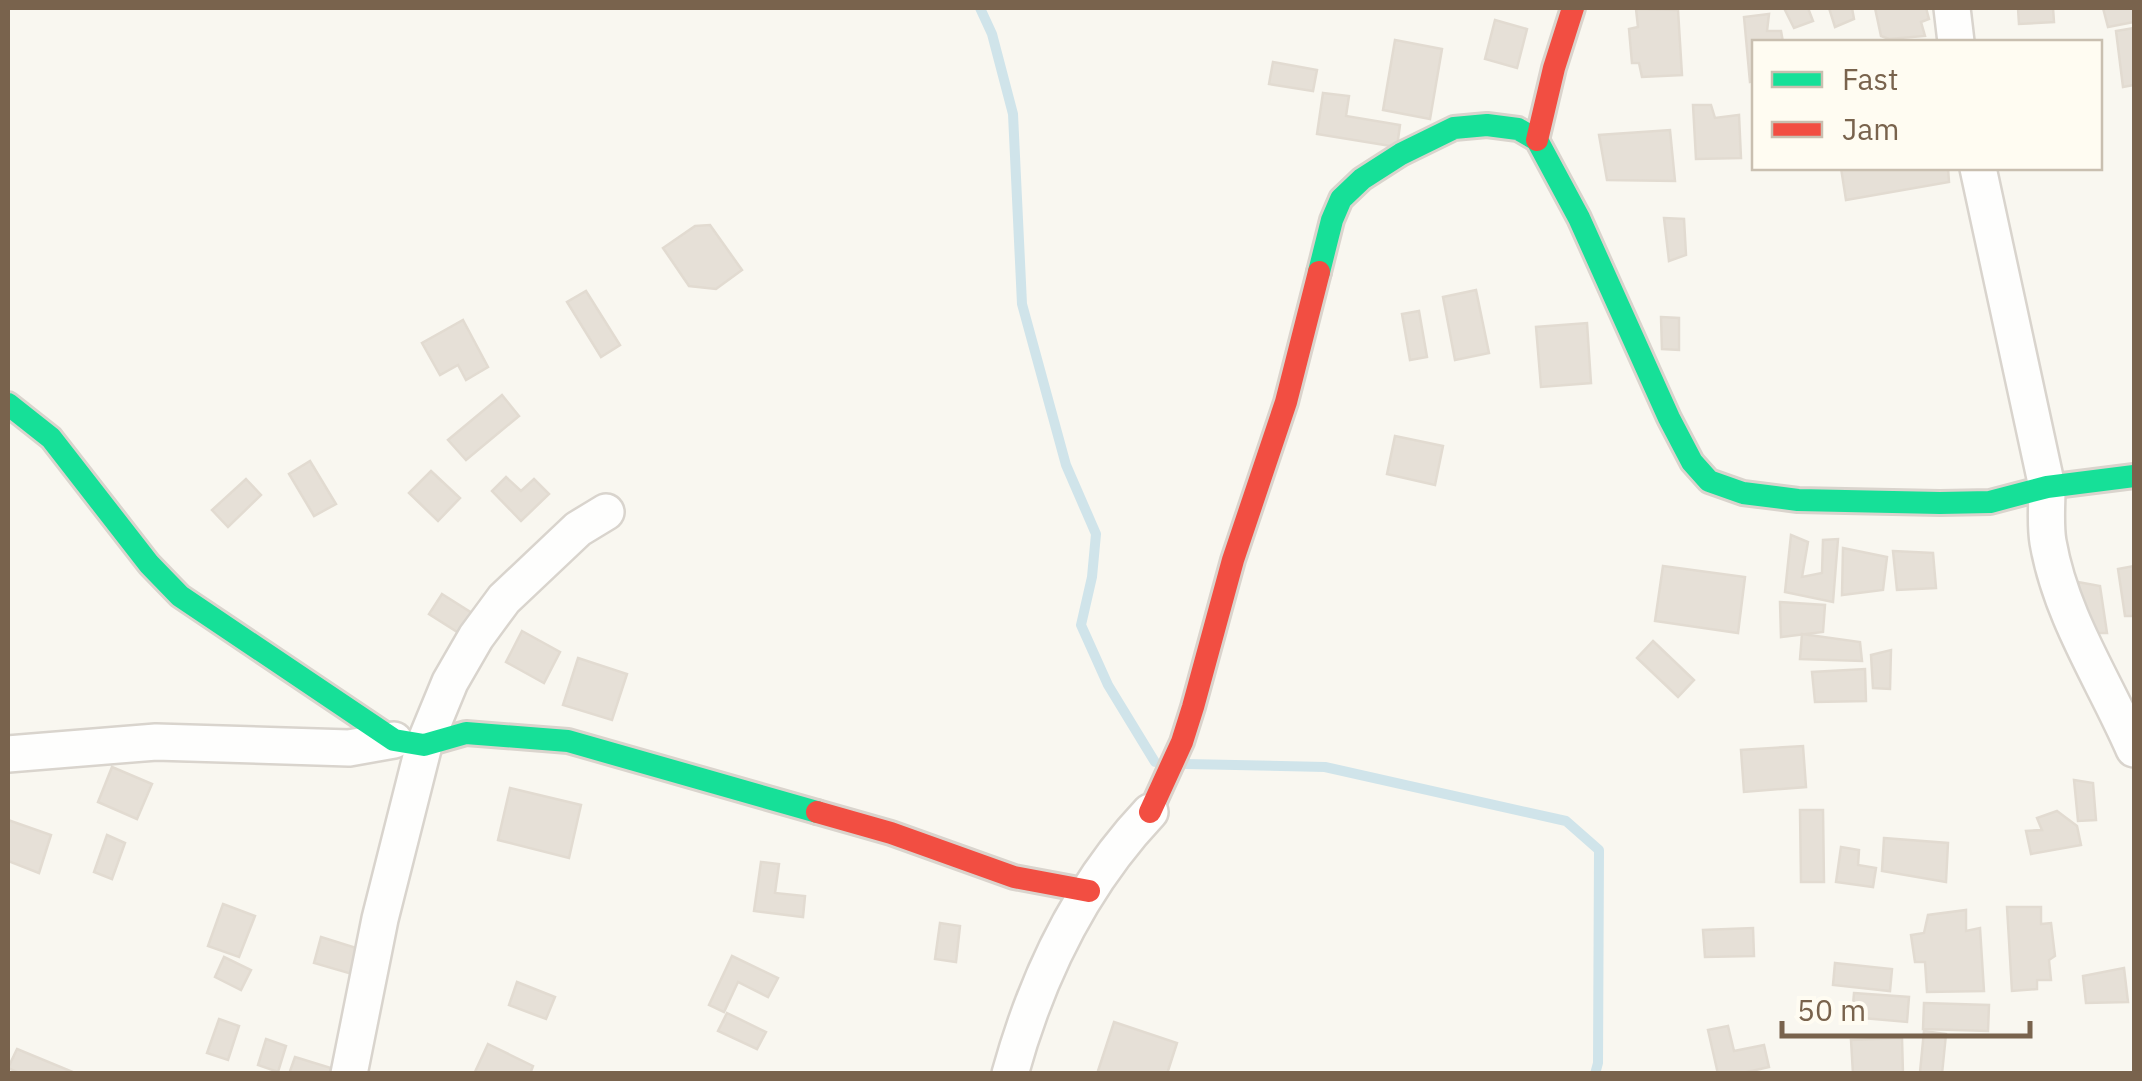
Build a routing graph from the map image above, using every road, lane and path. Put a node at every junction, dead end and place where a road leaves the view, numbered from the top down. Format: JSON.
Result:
{"nodes":[{"id":1,"x":1573,"y":8,"type":"edge"},
{"id":2,"x":1952,"y":8,"type":"edge"},
{"id":3,"x":1956,"y":40,"type":"edge"},
{"id":4,"x":1537,"y":140,"type":"junction"},
{"id":5,"x":1978,"y":170,"type":"edge"},
{"id":6,"x":8,"y":404,"type":"edge"},
{"id":7,"x":2134,"y":476,"type":"edge"},
{"id":8,"x":2047,"y":487,"type":"junction"},
{"id":9,"x":606,"y":512,"type":"dead end"},
{"id":10,"x":409,"y":743,"type":"junction"},
{"id":11,"x":2134,"y":750,"type":"edge"},
{"id":12,"x":8,"y":754,"type":"edge"},
{"id":13,"x":1150,"y":812,"type":"joint"},
{"id":14,"x":1089,"y":891,"type":"junction"},
{"id":15,"x":349,"y":1074,"type":"edge"},
{"id":16,"x":1010,"y":1074,"type":"edge"}],
"edges":[{"from":1,"to":4,"type":"street"},
{"from":2,"to":3,"type":"street"},
{"from":4,"to":8,"type":"street"},
{"from":4,"to":13,"type":"street"},
{"from":5,"to":8,"type":"street"},
{"from":6,"to":10,"type":"street"},
{"from":7,"to":8,"type":"street"},
{"from":8,"to":11,"type":"street"},
{"from":9,"to":10,"type":"street"},
{"from":10,"to":12,"type":"street"},
{"from":10,"to":14,"type":"street"},
{"from":10,"to":15,"type":"street"},
{"from":13,"to":14,"type":"street"},
{"from":14,"to":16,"type":"street"}]}
